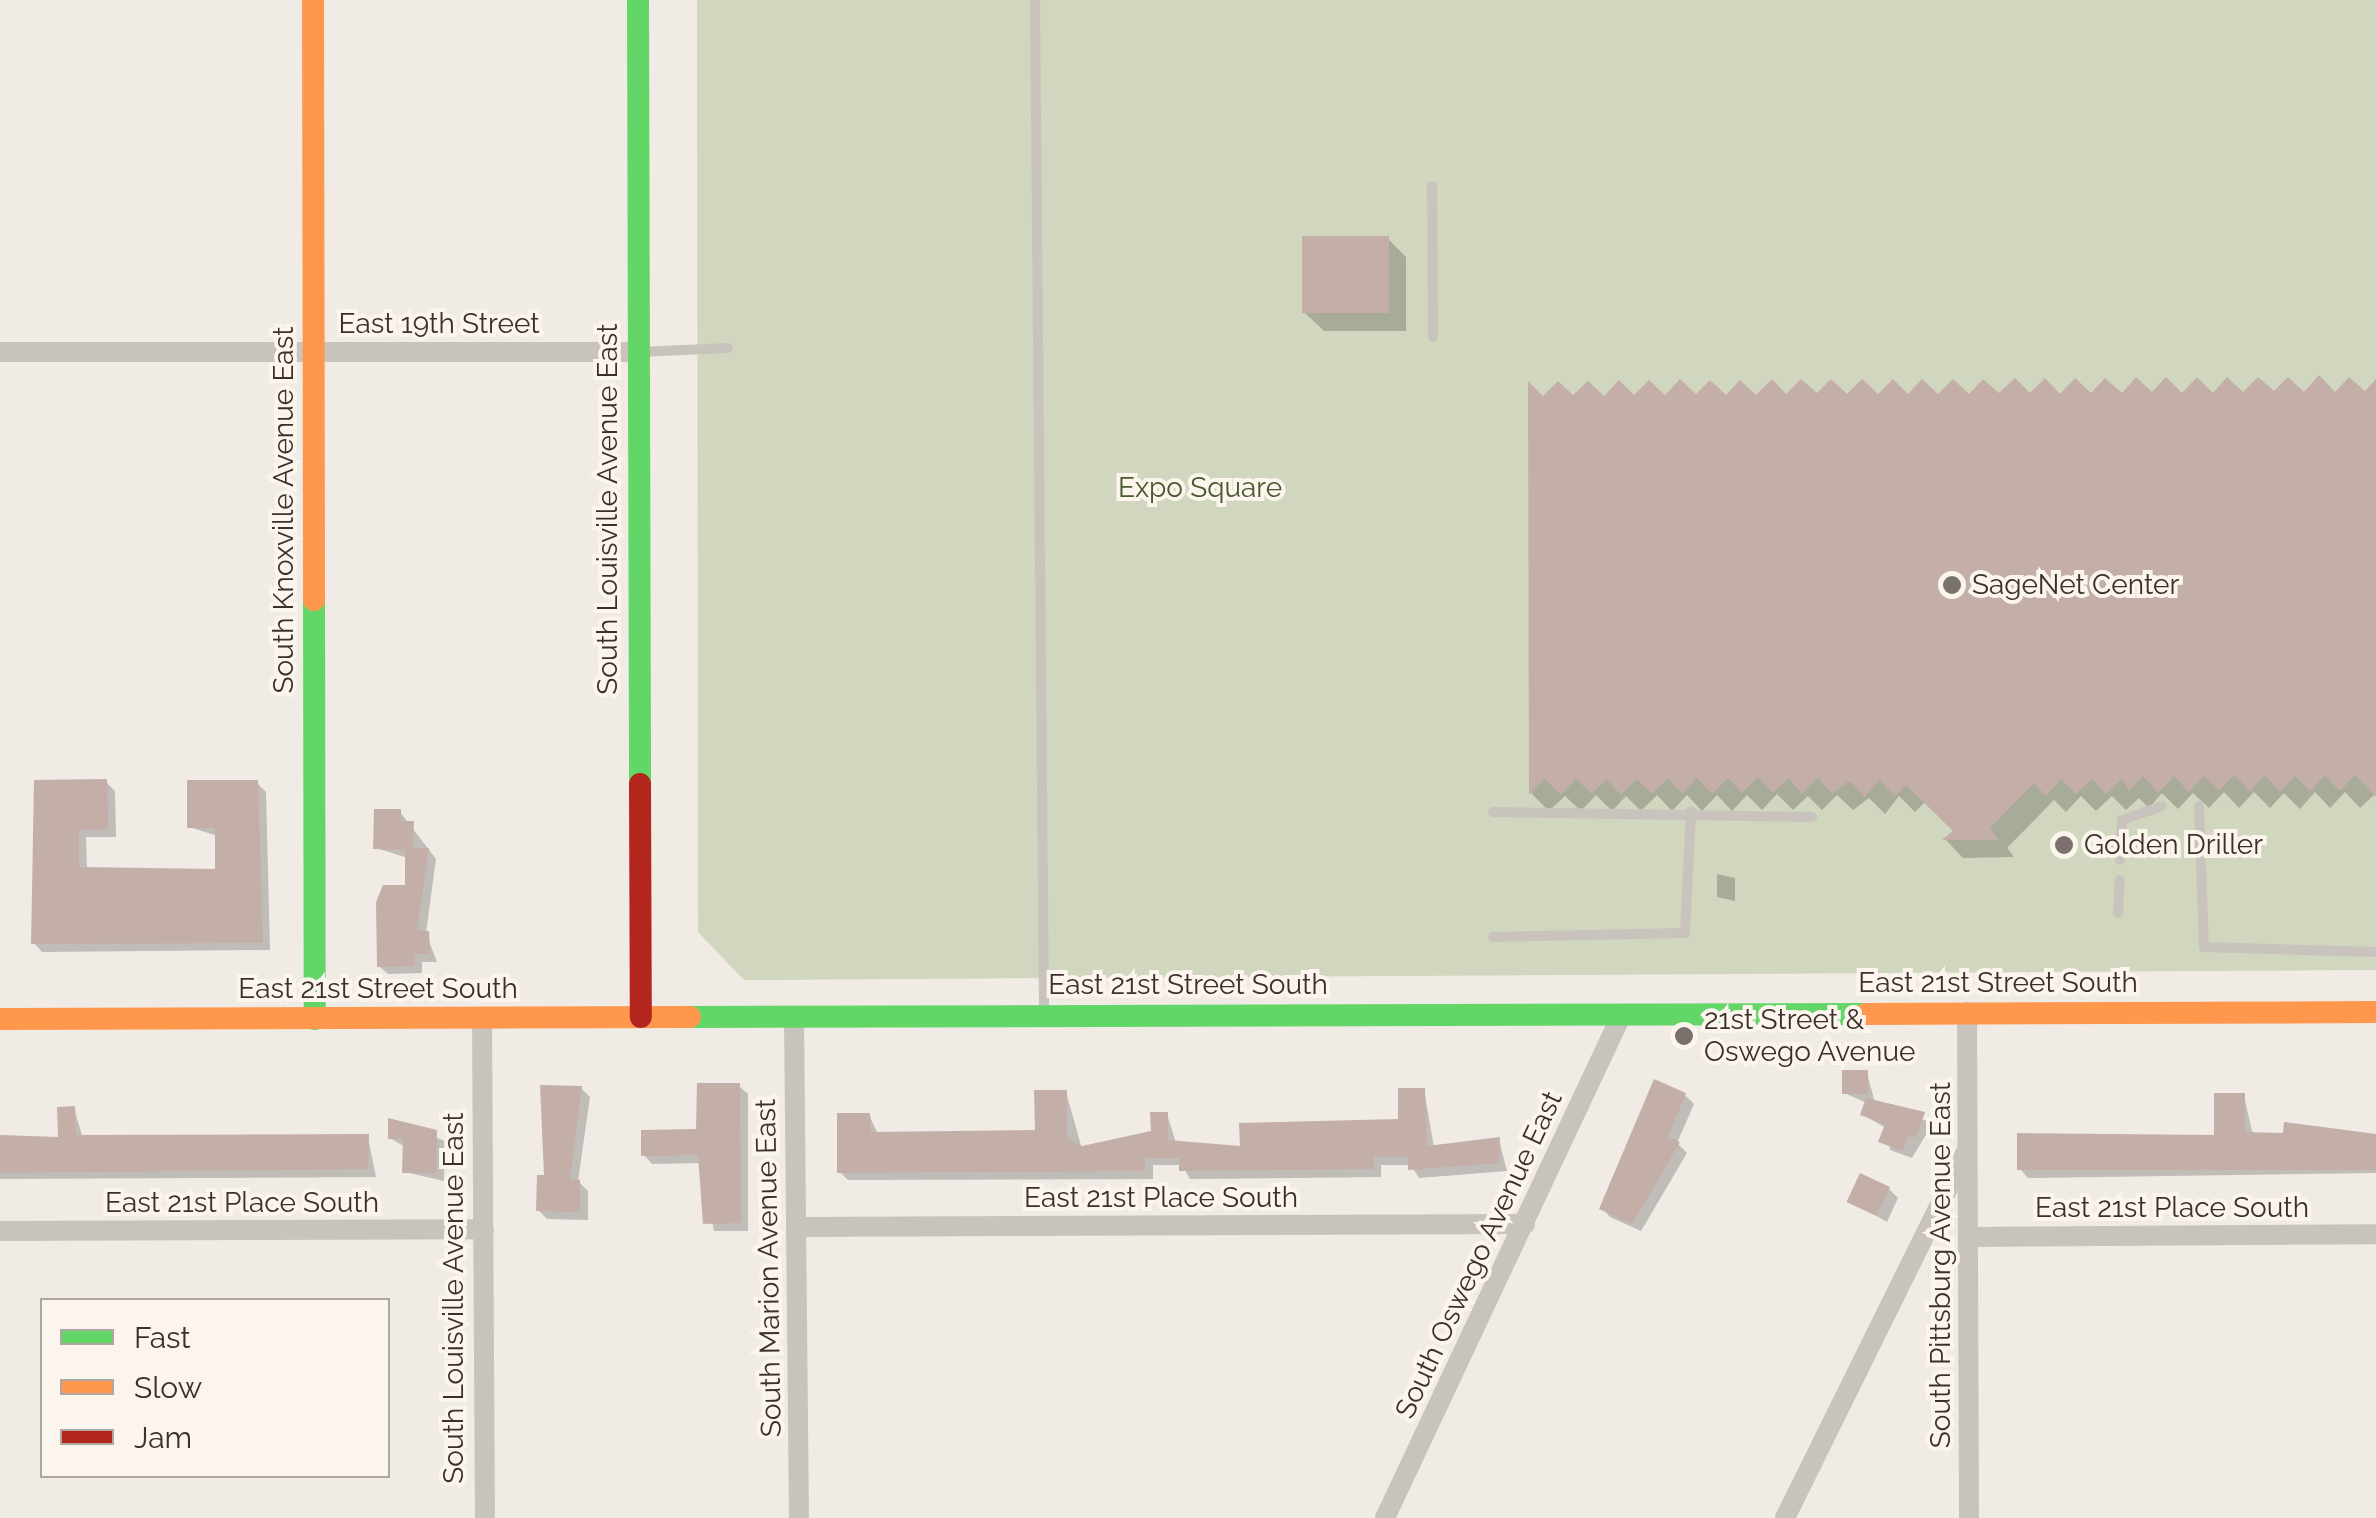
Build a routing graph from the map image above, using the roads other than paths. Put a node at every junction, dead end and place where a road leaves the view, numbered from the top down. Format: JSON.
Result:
{"nodes":[{"id":1,"x":313,"y":0,"type":"edge"},
{"id":2,"x":638,"y":0,"type":"edge"},
{"id":3,"x":1035,"y":0,"type":"edge"},
{"id":4,"x":1432,"y":186,"type":"dead end"},
{"id":5,"x":1433,"y":336,"type":"dead end"},
{"id":6,"x":728,"y":348,"type":"dead end"},
{"id":7,"x":314,"y":351,"type":"junction"},
{"id":8,"x":0,"y":352,"type":"edge"},
{"id":9,"x":638,"y":352,"type":"junction"},
{"id":10,"x":2162,"y":806,"type":"dead end"},
{"id":11,"x":2199,"y":806,"type":"dead end"},
{"id":12,"x":1691,"y":811,"type":"junction"},
{"id":13,"x":1493,"y":812,"type":"dead end"},
{"id":14,"x":1812,"y":817,"type":"dead end"},
{"id":15,"x":2120,"y":860,"type":"dead end"},
{"id":16,"x":2120,"y":880,"type":"dead end"},
{"id":17,"x":2118,"y":913,"type":"dead end"},
{"id":18,"x":1493,"y":937,"type":"dead end"},
{"id":19,"x":2376,"y":952,"type":"edge"},
{"id":20,"x":1966,"y":1012,"type":"junction"},
{"id":21,"x":2376,"y":1012,"type":"edge"},
{"id":22,"x":1622,"y":1014,"type":"junction"},
{"id":23,"x":794,"y":1016,"type":"junction"},
{"id":24,"x":1044,"y":1016,"type":"junction"},
{"id":25,"x":640,"y":1017,"type":"junction"},
{"id":26,"x":482,"y":1018,"type":"junction"},
{"id":27,"x":315,"y":1019,"type":"junction"},
{"id":28,"x":0,"y":1020,"type":"edge"},
{"id":29,"x":1969,"y":1144,"type":"junction"},
{"id":30,"x":1524,"y":1224,"type":"junction"},
{"id":31,"x":797,"y":1226,"type":"junction"},
{"id":32,"x":484,"y":1230,"type":"junction"},
{"id":33,"x":0,"y":1231,"type":"edge"},
{"id":34,"x":2376,"y":1234,"type":"edge"},
{"id":35,"x":1969,"y":1237,"type":"junction"},
{"id":36,"x":485,"y":1518,"type":"edge"},
{"id":37,"x":799,"y":1518,"type":"edge"},
{"id":38,"x":1385,"y":1518,"type":"edge"},
{"id":39,"x":1785,"y":1518,"type":"edge"},
{"id":40,"x":1969,"y":1518,"type":"edge"}],
"edges":[{"from":1,"to":7,"type":"main road","name":"South Knoxville Avenue East"},
{"from":2,"to":9,"type":"main road","name":"South Louisville Avenue East"},
{"from":3,"to":24,"type":"lane"},
{"from":4,"to":5,"type":"lane"},
{"from":6,"to":9,"type":"lane"},
{"from":7,"to":8,"type":"street","name":"East 19th Street"},
{"from":7,"to":9,"type":"street","name":"East 19th Street"},
{"from":7,"to":27,"type":"main road","name":"South Knoxville Avenue East"},
{"from":9,"to":25,"type":"main road","name":"South Louisville Avenue East"},
{"from":10,"to":15,"type":"lane"},
{"from":11,"to":19,"type":"lane"},
{"from":12,"to":13,"type":"lane"},
{"from":12,"to":14,"type":"lane"},
{"from":12,"to":18,"type":"lane"},
{"from":16,"to":17,"type":"lane"},
{"from":20,"to":21,"type":"main road","name":"East 21st Street South"},
{"from":20,"to":22,"type":"main road","name":"East 21st Street South"},
{"from":20,"to":29,"type":"street","name":"South Pittsburg Avenue East"},
{"from":22,"to":24,"type":"main road","name":"East 21st Street South"},
{"from":22,"to":30,"type":"street","name":"South Oswego Avenue East"},
{"from":23,"to":24,"type":"main road","name":"East 21st Street South"},
{"from":23,"to":25,"type":"main road","name":"East 21st Street South"},
{"from":23,"to":31,"type":"street","name":"South Marion Avenue East"},
{"from":25,"to":26,"type":"main road","name":"East 21st Street South"},
{"from":26,"to":27,"type":"main road","name":"East 21st Street South"},
{"from":26,"to":32,"type":"street","name":"South Louisville Avenue East"},
{"from":27,"to":28,"type":"main road","name":"East 21st Street South"},
{"from":29,"to":35,"type":"street","name":"South Pittsburg Avenue East"},
{"from":29,"to":39,"type":"street"},
{"from":30,"to":31,"type":"street","name":"East 21st Place South"},
{"from":30,"to":38,"type":"street","name":"South Oswego Avenue East"},
{"from":31,"to":37,"type":"street","name":"South Marion Avenue East"},
{"from":32,"to":33,"type":"street","name":"East 21st Place South"},
{"from":32,"to":36,"type":"street","name":"South Louisville Avenue East"},
{"from":34,"to":35,"type":"street","name":"East 21st Place South"},
{"from":35,"to":40,"type":"street","name":"South Pittsburg Avenue East"}]}
